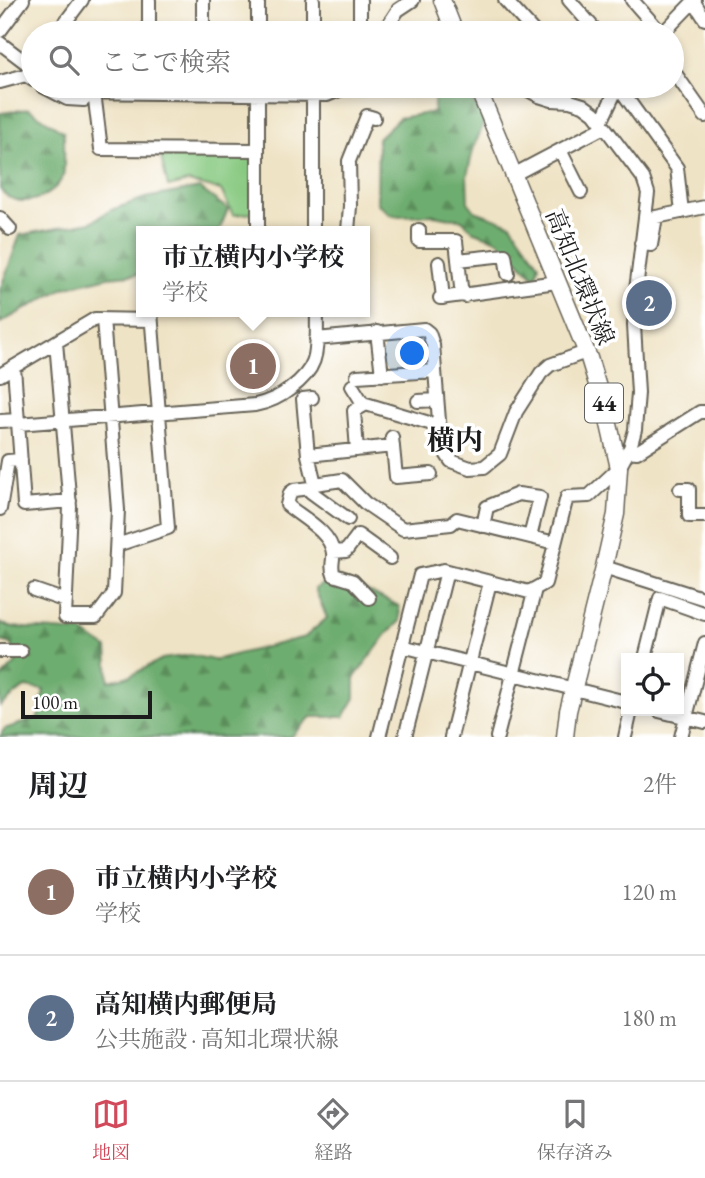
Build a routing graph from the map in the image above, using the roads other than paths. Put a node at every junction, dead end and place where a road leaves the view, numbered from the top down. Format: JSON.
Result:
{"nodes":[{"id":1,"x":23,"y":0,"type":"edge"},
{"id":2,"x":82,"y":0,"type":"edge"},
{"id":3,"x":149,"y":0,"type":"edge"},
{"id":4,"x":203,"y":0,"type":"edge"},
{"id":5,"x":258,"y":0,"type":"edge"},
{"id":6,"x":313,"y":0,"type":"edge"},
{"id":7,"x":360,"y":0,"type":"edge"},
{"id":8,"x":413,"y":0,"type":"edge"},
{"id":9,"x":442,"y":0,"type":"edge"},
{"id":10,"x":505,"y":0,"type":"edge"},
{"id":11,"x":569,"y":0,"type":"edge"},
{"id":12,"x":632,"y":0,"type":"edge"},
{"id":13,"x":694,"y":1,"type":"edge"},
{"id":14,"x":705,"y":19,"type":"edge"},
{"id":15,"x":66,"y":21,"type":"edge"},
{"id":16,"x":149,"y":21,"type":"edge"},
{"id":17,"x":203,"y":21,"type":"edge"},
{"id":18,"x":258,"y":21,"type":"edge"},
{"id":19,"x":313,"y":21,"type":"edge"},
{"id":20,"x":360,"y":21,"type":"edge"},
{"id":21,"x":391,"y":21,"type":"edge"},
{"id":22,"x":450,"y":21,"type":"edge"},
{"id":23,"x":524,"y":21,"type":"edge"},
{"id":24,"x":587,"y":21,"type":"edge"},
{"id":25,"x":651,"y":21,"type":"edge"},
{"id":26,"x":674,"y":21,"type":"edge"},
{"id":27,"x":0,"y":31,"type":"edge"},
{"id":28,"x":0,"y":43,"type":"edge"},
{"id":29,"x":21,"y":57,"type":"edge"},
{"id":30,"x":21,"y":76,"type":"edge"},
{"id":31,"x":0,"y":82,"type":"edge"},
{"id":32,"x":684,"y":86,"type":"edge"},
{"id":33,"x":95,"y":98,"type":"edge"},
{"id":34,"x":258,"y":98,"type":"edge"},
{"id":35,"x":313,"y":98,"type":"edge"},
{"id":36,"x":482,"y":98,"type":"edge"},
{"id":37,"x":546,"y":98,"type":"edge"},
{"id":38,"x":568,"y":98,"type":"edge"},
{"id":39,"x":613,"y":98,"type":"edge"},
{"id":40,"x":627,"y":98,"type":"edge"},
{"id":41,"x":570,"y":101,"type":"junction"},
{"id":42,"x":705,"y":116,"type":"edge"},
{"id":43,"x":374,"y":118,"type":"dead end"},
{"id":44,"x":603,"y":124,"type":"junction"},
{"id":45,"x":258,"y":150,"type":"junction"},
{"id":46,"x":560,"y":150,"type":"junction"},
{"id":47,"x":513,"y":175,"type":"junction"},
{"id":48,"x":581,"y":192,"type":"dead end"},
{"id":49,"x":705,"y":207,"type":"edge"},
{"id":50,"x":682,"y":212,"type":"junction"},
{"id":51,"x":0,"y":219,"type":"edge"},
{"id":52,"x":258,"y":226,"type":"edge"},
{"id":53,"x":313,"y":226,"type":"edge"},
{"id":54,"x":348,"y":226,"type":"edge"},
{"id":55,"x":10,"y":229,"type":"dead end"},
{"id":56,"x":419,"y":230,"type":"dead end"},
{"id":57,"x":641,"y":243,"type":"junction"},
{"id":58,"x":458,"y":260,"type":"junction"},
{"id":59,"x":439,"y":263,"type":"dead end"},
{"id":60,"x":508,"y":274,"type":"dead end"},
{"id":61,"x":557,"y":282,"type":"junction"},
{"id":62,"x":465,"y":296,"type":"junction"},
{"id":63,"x":136,"y":317,"type":"edge"},
{"id":64,"x":151,"y":317,"type":"edge"},
{"id":65,"x":317,"y":317,"type":"edge"},
{"id":66,"x":103,"y":319,"type":"junction"},
{"id":67,"x":377,"y":332,"type":"junction"},
{"id":68,"x":316,"y":339,"type":"junction"},
{"id":69,"x":56,"y":342,"type":"junction"},
{"id":70,"x":586,"y":352,"type":"junction"},
{"id":71,"x":14,"y":367,"type":"junction"},
{"id":72,"x":435,"y":371,"type":"junction"},
{"id":73,"x":0,"y":375,"type":"edge"},
{"id":74,"x":382,"y":375,"type":"junction"},
{"id":75,"x":312,"y":398,"type":"dead end"},
{"id":76,"x":437,"y":400,"type":"junction"},
{"id":77,"x":418,"y":401,"type":"dead end"},
{"id":78,"x":364,"y":405,"type":"junction"},
{"id":79,"x":705,"y":412,"type":"edge"},
{"id":80,"x":158,"y":413,"type":"junction"},
{"id":81,"x":111,"y":417,"type":"junction"},
{"id":82,"x":0,"y":421,"type":"edge"},
{"id":83,"x":63,"y":421,"type":"junction"},
{"id":84,"x":18,"y":422,"type":"junction"},
{"id":85,"x":439,"y":426,"type":"junction"},
{"id":86,"x":357,"y":450,"type":"junction"},
{"id":87,"x":628,"y":451,"type":"junction"},
{"id":88,"x":308,"y":455,"type":"junction"},
{"id":89,"x":21,"y":460,"type":"junction"},
{"id":90,"x":619,"y":468,"type":"junction"},
{"id":91,"x":431,"y":474,"type":"dead end"},
{"id":92,"x":313,"y":486,"type":"junction"},
{"id":93,"x":680,"y":489,"type":"dead end"},
{"id":94,"x":69,"y":501,"type":"junction"},
{"id":95,"x":0,"y":509,"type":"edge"},
{"id":96,"x":705,"y":516,"type":"edge"},
{"id":97,"x":348,"y":519,"type":"dead end"},
{"id":98,"x":483,"y":526,"type":"junction"},
{"id":99,"x":530,"y":537,"type":"junction"},
{"id":100,"x":555,"y":543,"type":"junction"},
{"id":101,"x":117,"y":545,"type":"junction"},
{"id":102,"x":333,"y":552,"type":"junction"},
{"id":103,"x":390,"y":558,"type":"dead end"},
{"id":104,"x":604,"y":567,"type":"junction"},
{"id":105,"x":447,"y":571,"type":"junction"},
{"id":106,"x":490,"y":582,"type":"junction"},
{"id":107,"x":534,"y":589,"type":"junction"},
{"id":108,"x":34,"y":590,"type":"dead end"},
{"id":109,"x":705,"y":597,"type":"edge"},
{"id":110,"x":369,"y":598,"type":"dead end"},
{"id":111,"x":66,"y":601,"type":"junction"},
{"id":112,"x":705,"y":614,"type":"edge"},
{"id":113,"x":705,"y":643,"type":"edge"},
{"id":114,"x":402,"y":646,"type":"junction"},
{"id":115,"x":0,"y":651,"type":"edge"},
{"id":116,"x":21,"y":651,"type":"dead end"},
{"id":117,"x":426,"y":652,"type":"junction"},
{"id":118,"x":646,"y":653,"type":"edge"},
{"id":119,"x":470,"y":663,"type":"junction"},
{"id":120,"x":513,"y":674,"type":"junction"},
{"id":121,"x":573,"y":689,"type":"junction"},
{"id":122,"x":621,"y":701,"type":"edge"},
{"id":123,"x":630,"y":716,"type":"edge"},
{"id":124,"x":678,"y":716,"type":"edge"},
{"id":125,"x":686,"y":718,"type":"junction"},
{"id":126,"x":705,"y":722,"type":"edge"},
{"id":127,"x":379,"y":737,"type":"edge"},
{"id":128,"x":405,"y":737,"type":"edge"},
{"id":129,"x":451,"y":737,"type":"edge"},
{"id":130,"x":497,"y":737,"type":"edge"},
{"id":131,"x":565,"y":737,"type":"edge"},
{"id":132,"x":625,"y":737,"type":"edge"},
{"id":133,"x":681,"y":737,"type":"edge"}],
"edges":[{"from":1,"to":27,"type":"street"},
{"from":2,"to":15,"type":"street"},
{"from":3,"to":16,"type":"street"},
{"from":4,"to":17,"type":"street"},
{"from":5,"to":18,"type":"street"},
{"from":6,"to":19,"type":"street"},
{"from":7,"to":20,"type":"street"},
{"from":8,"to":21,"type":"street"},
{"from":9,"to":22,"type":"main road"},
{"from":10,"to":23,"type":"street"},
{"from":11,"to":24,"type":"street"},
{"from":12,"to":25,"type":"street"},
{"from":13,"to":14,"type":"street"},
{"from":13,"to":26,"type":"street"},
{"from":28,"to":29,"type":"street"},
{"from":30,"to":31,"type":"street"},
{"from":32,"to":42,"type":"street"},
{"from":33,"to":45,"type":"street"},
{"from":34,"to":45,"type":"street"},
{"from":35,"to":53,"type":"street"},
{"from":36,"to":47,"type":"main road","name":"高知北環状線","number":"44"},
{"from":37,"to":41,"type":"street"},
{"from":38,"to":41,"type":"street"},
{"from":39,"to":44,"type":"street"},
{"from":40,"to":50,"type":"street"},
{"from":41,"to":44,"type":"street"},
{"from":43,"to":54,"type":"street"},
{"from":44,"to":46,"type":"street"},
{"from":44,"to":57,"type":"street"},
{"from":45,"to":52,"type":"street"},
{"from":46,"to":47,"type":"street"},
{"from":46,"to":48,"type":"street"},
{"from":47,"to":61,"type":"main road","name":"高知北環状線","number":"44"},
{"from":49,"to":50,"type":"street"},
{"from":50,"to":57,"type":"street"},
{"from":51,"to":55,"type":"street"},
{"from":56,"to":58,"type":"street"},
{"from":57,"to":87,"type":"street"},
{"from":58,"to":60,"type":"street"},
{"from":58,"to":62,"type":"street"},
{"from":59,"to":62,"type":"street"},
{"from":61,"to":62,"type":"street"},
{"from":61,"to":70,"type":"main road","name":"高知北環状線","number":"44"},
{"from":63,"to":66,"type":"street"},
{"from":64,"to":80,"type":"street"},
{"from":65,"to":68,"type":"street"},
{"from":66,"to":69,"type":"street"},
{"from":66,"to":81,"type":"street"},
{"from":67,"to":68,"type":"street"},
{"from":67,"to":72,"type":"street"},
{"from":67,"to":74,"type":"street"},
{"from":68,"to":80,"type":"street"},
{"from":69,"to":71,"type":"street"},
{"from":69,"to":83,"type":"street"},
{"from":70,"to":85,"type":"street"},
{"from":70,"to":90,"type":"main road","name":"高知北環状線","number":"44"},
{"from":71,"to":73,"type":"street"},
{"from":71,"to":84,"type":"street"},
{"from":72,"to":74,"type":"street"},
{"from":72,"to":76,"type":"street"},
{"from":74,"to":78,"type":"street"},
{"from":75,"to":88,"type":"street"},
{"from":76,"to":77,"type":"street"},
{"from":76,"to":85,"type":"street"},
{"from":78,"to":85,"type":"street"},
{"from":78,"to":86,"type":"street"},
{"from":79,"to":87,"type":"street"},
{"from":80,"to":81,"type":"street"},
{"from":80,"to":101,"type":"street"},
{"from":81,"to":83,"type":"street"},
{"from":81,"to":101,"type":"street"},
{"from":82,"to":84,"type":"street"},
{"from":83,"to":84,"type":"street"},
{"from":83,"to":94,"type":"street"},
{"from":84,"to":89,"type":"street"},
{"from":86,"to":88,"type":"street"},
{"from":86,"to":91,"type":"street"},
{"from":87,"to":90,"type":"street"},
{"from":88,"to":92,"type":"street"},
{"from":89,"to":94,"type":"street"},
{"from":89,"to":95,"type":"street"},
{"from":90,"to":100,"type":"street"},
{"from":90,"to":104,"type":"main road","name":"高知北環状線","number":"44"},
{"from":92,"to":97,"type":"street"},
{"from":92,"to":98,"type":"street"},
{"from":92,"to":102,"type":"street"},
{"from":93,"to":96,"type":"street"},
{"from":94,"to":111,"type":"street"},
{"from":98,"to":99,"type":"street"},
{"from":98,"to":99,"type":"street"},
{"from":99,"to":100,"type":"street"},
{"from":100,"to":107,"type":"street"},
{"from":101,"to":111,"type":"street"},
{"from":102,"to":103,"type":"street"},
{"from":102,"to":110,"type":"street"},
{"from":104,"to":109,"type":"street"},
{"from":104,"to":121,"type":"main road","name":"高知北環状線","number":"44"},
{"from":105,"to":106,"type":"street"},
{"from":105,"to":114,"type":"street"},
{"from":105,"to":117,"type":"street"},
{"from":106,"to":107,"type":"street"},
{"from":106,"to":119,"type":"street"},
{"from":107,"to":120,"type":"street"},
{"from":108,"to":111,"type":"street"},
{"from":112,"to":118,"type":"street"},
{"from":113,"to":125,"type":"street"},
{"from":114,"to":117,"type":"street"},
{"from":114,"to":127,"type":"street"},
{"from":115,"to":116,"type":"street"},
{"from":117,"to":119,"type":"street"},
{"from":117,"to":128,"type":"street"},
{"from":119,"to":120,"type":"street"},
{"from":119,"to":129,"type":"street"},
{"from":120,"to":121,"type":"street"},
{"from":120,"to":130,"type":"street"},
{"from":121,"to":122,"type":"street"},
{"from":121,"to":131,"type":"main road","name":"高知北環状線","number":"44"},
{"from":123,"to":132,"type":"street"},
{"from":124,"to":125,"type":"street"},
{"from":125,"to":126,"type":"street"},
{"from":125,"to":133,"type":"street"}]}
